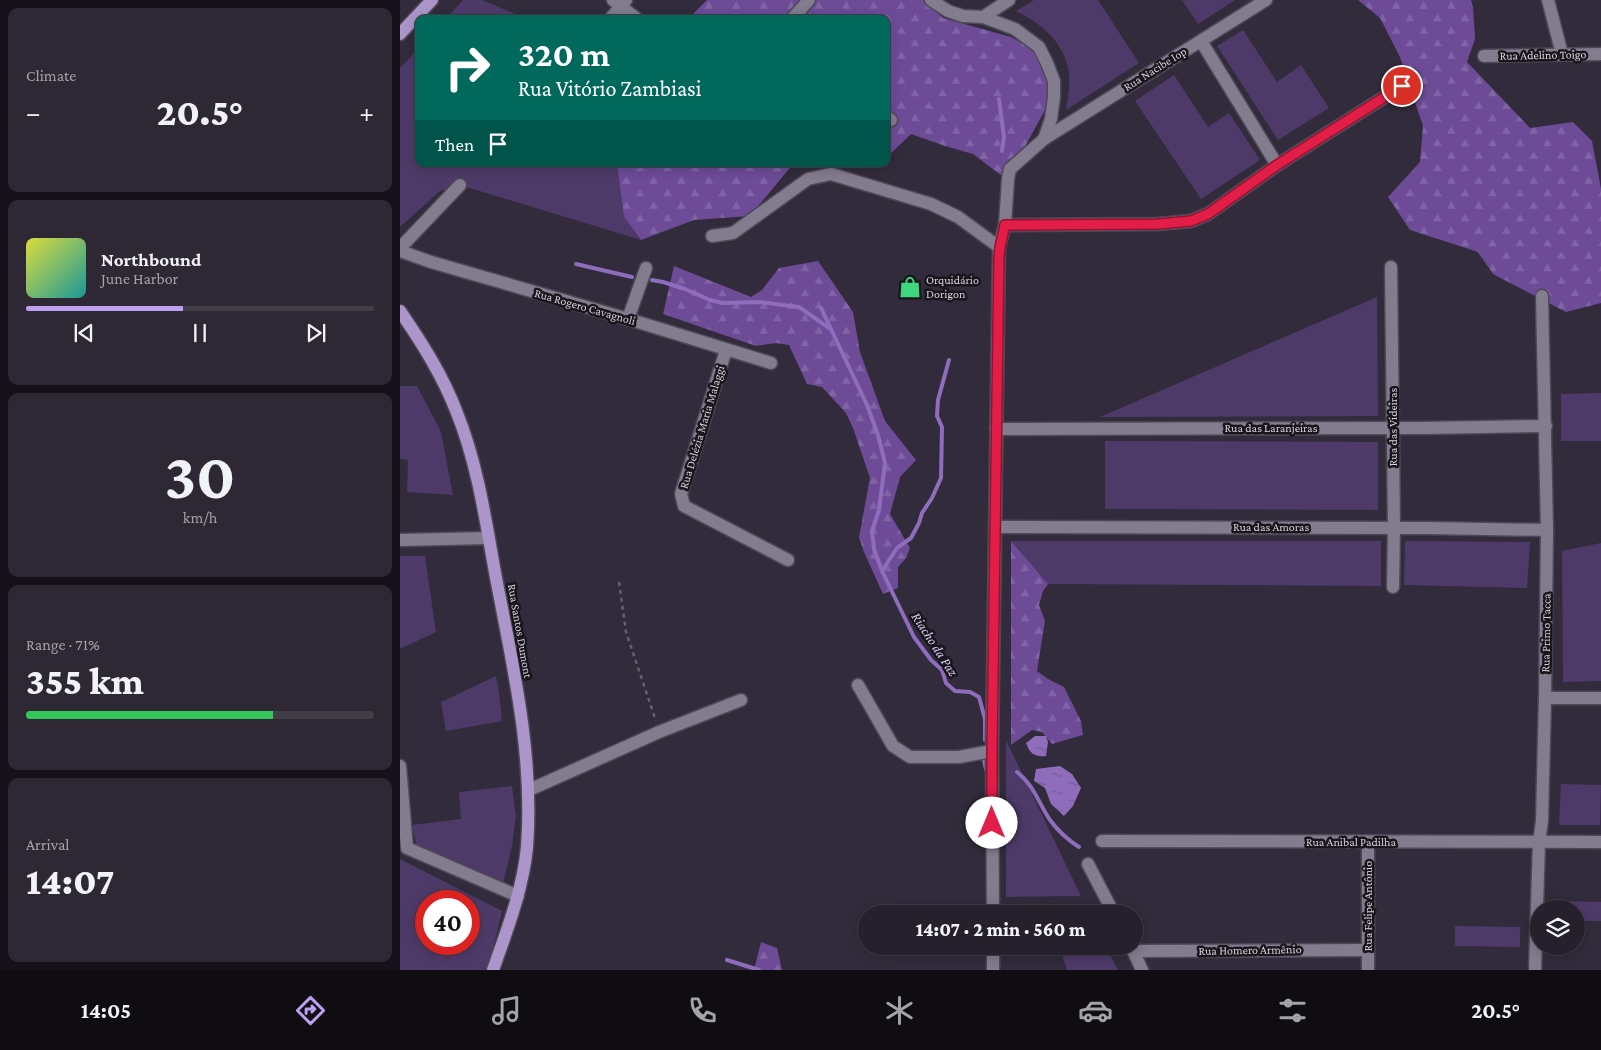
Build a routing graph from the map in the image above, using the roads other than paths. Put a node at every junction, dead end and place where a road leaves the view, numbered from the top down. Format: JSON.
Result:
{"nodes":[{"id":1,"x":432,"y":0,"type":"edge"},
{"id":2,"x":809,"y":0,"type":"edge"},
{"id":3,"x":931,"y":0,"type":"edge"},
{"id":4,"x":1009,"y":0,"type":"edge"},
{"id":5,"x":1266,"y":0,"type":"edge"},
{"id":6,"x":1548,"y":0,"type":"edge"},
{"id":7,"x":620,"y":2,"type":"edge"},
{"id":8,"x":418,"y":15,"type":"edge"},
{"id":9,"x":612,"y":15,"type":"edge"},
{"id":10,"x":633,"y":15,"type":"edge"},
{"id":11,"x":796,"y":15,"type":"edge"},
{"id":12,"x":982,"y":17,"type":"junction"},
{"id":13,"x":415,"y":18,"type":"edge"},
{"id":14,"x":400,"y":34,"type":"edge"},
{"id":15,"x":1200,"y":41,"type":"junction"},
{"id":16,"x":1562,"y":54,"type":"junction"},
{"id":17,"x":1601,"y":54,"type":"edge"},
{"id":18,"x":1484,"y":56,"type":"dead end"},
{"id":19,"x":1402,"y":86,"type":"dead end"},
{"id":20,"x":1044,"y":139,"type":"junction"},
{"id":21,"x":1277,"y":165,"type":"junction"},
{"id":22,"x":460,"y":185,"type":"dead end"},
{"id":23,"x":1005,"y":225,"type":"junction"},
{"id":24,"x":712,"y":236,"type":"dead end"},
{"id":25,"x":1000,"y":247,"type":"junction"},
{"id":26,"x":400,"y":250,"type":"edge"},
{"id":27,"x":1392,"y":267,"type":"dead end"},
{"id":28,"x":646,"y":268,"type":"dead end"},
{"id":29,"x":1542,"y":296,"type":"dead end"},
{"id":30,"x":400,"y":311,"type":"edge"},
{"id":31,"x":628,"y":319,"type":"junction"},
{"id":32,"x":726,"y":350,"type":"junction"},
{"id":33,"x":770,"y":363,"type":"dead end"},
{"id":34,"x":1546,"y":426,"type":"junction"},
{"id":35,"x":1393,"y":428,"type":"junction"},
{"id":36,"x":996,"y":429,"type":"junction"},
{"id":37,"x":995,"y":527,"type":"junction"},
{"id":38,"x":1394,"y":528,"type":"junction"},
{"id":39,"x":1547,"y":530,"type":"junction"},
{"id":40,"x":489,"y":538,"type":"junction"},
{"id":41,"x":400,"y":540,"type":"edge"},
{"id":42,"x":788,"y":560,"type":"dead end"},
{"id":43,"x":1393,"y":587,"type":"dead end"},
{"id":44,"x":858,"y":685,"type":"dead end"},
{"id":45,"x":1545,"y":698,"type":"junction"},
{"id":46,"x":1601,"y":698,"type":"edge"},
{"id":47,"x":741,"y":700,"type":"dead end"},
{"id":48,"x":992,"y":751,"type":"junction"},
{"id":49,"x":400,"y":766,"type":"edge"},
{"id":50,"x":529,"y":790,"type":"junction"},
{"id":51,"x":1102,"y":841,"type":"dead end"},
{"id":52,"x":1368,"y":842,"type":"junction"},
{"id":53,"x":1539,"y":842,"type":"junction"},
{"id":54,"x":1601,"y":842,"type":"edge"},
{"id":55,"x":1088,"y":864,"type":"dead end"},
{"id":56,"x":518,"y":896,"type":"junction"},
{"id":57,"x":993,"y":905,"type":"edge"},
{"id":58,"x":1109,"y":905,"type":"edge"},
{"id":59,"x":1143,"y":949,"type":"edge"},
{"id":60,"x":1368,"y":950,"type":"junction"},
{"id":61,"x":993,"y":955,"type":"edge"},
{"id":62,"x":1135,"y":955,"type":"edge"},
{"id":63,"x":493,"y":970,"type":"edge"},
{"id":64,"x":993,"y":970,"type":"edge"},
{"id":65,"x":1142,"y":970,"type":"edge"},
{"id":66,"x":1368,"y":970,"type":"edge"},
{"id":67,"x":1535,"y":970,"type":"edge"}],
"edges":[{"from":1,"to":8,"type":"main road"},
{"from":2,"to":11,"type":"street"},
{"from":3,"to":12,"type":"street"},
{"from":4,"to":12,"type":"street"},
{"from":5,"to":15,"type":"street","name":"Rua Nacibe Iop"},
{"from":6,"to":16,"type":"street"},
{"from":7,"to":9,"type":"street"},
{"from":7,"to":10,"type":"street"},
{"from":12,"to":20,"type":"street"},
{"from":13,"to":14,"type":"main road"},
{"from":15,"to":20,"type":"street","name":"Rua Nacibe Iop"},
{"from":15,"to":21,"type":"street"},
{"from":16,"to":17,"type":"street","name":"Rua Adelino Toigo"},
{"from":16,"to":18,"type":"street","name":"Rua Adelino Toigo"},
{"from":19,"to":21,"type":"street"},
{"from":20,"to":23,"type":"street","name":"Rua Nacibe Iop"},
{"from":21,"to":23,"type":"street"},
{"from":22,"to":26,"type":"street"},
{"from":23,"to":25,"type":"street","name":"Rua Nacibe Iop"},
{"from":24,"to":25,"type":"street"},
{"from":25,"to":36,"type":"street","name":"Rua Nacibe Iop"},
{"from":26,"to":31,"type":"street","name":"Rua Rogero Cavagnoli"},
{"from":27,"to":35,"type":"street","name":"Rua das Videiras"},
{"from":28,"to":31,"type":"street"},
{"from":29,"to":34,"type":"street","name":"Rua Primo Tacca"},
{"from":30,"to":40,"type":"main road","name":"Rua Santos Dumont"},
{"from":31,"to":32,"type":"street","name":"Rua Rogero Cavagnoli"},
{"from":32,"to":33,"type":"street","name":"Rua Rogero Cavagnoli"},
{"from":32,"to":42,"type":"street","name":"Rua Delézia Maria Malaggi"},
{"from":34,"to":35,"type":"street","name":"Rua das Laranjeiras"},
{"from":34,"to":39,"type":"street","name":"Rua Primo Tacca"},
{"from":35,"to":36,"type":"street","name":"Rua das Laranjeiras"},
{"from":35,"to":38,"type":"street","name":"Rua das Videiras"},
{"from":36,"to":37,"type":"street","name":"Rua Nacibe Iop"},
{"from":37,"to":38,"type":"street","name":"Rua das Amoras"},
{"from":37,"to":48,"type":"street","name":"Rua Nacibe Iop"},
{"from":38,"to":39,"type":"street","name":"Rua das Amoras"},
{"from":38,"to":43,"type":"street","name":"Rua das Videiras"},
{"from":39,"to":45,"type":"street","name":"Rua Primo Tacca"},
{"from":40,"to":41,"type":"street"},
{"from":40,"to":50,"type":"main road","name":"Rua Santos Dumont"},
{"from":44,"to":48,"type":"street"},
{"from":45,"to":46,"type":"street"},
{"from":45,"to":53,"type":"street","name":"Rua Primo Tacca"},
{"from":47,"to":50,"type":"street"},
{"from":48,"to":57,"type":"street","name":"Rua Nacibe Iop"},
{"from":49,"to":56,"type":"street"},
{"from":50,"to":56,"type":"main road","name":"Rua Santos Dumont"},
{"from":51,"to":52,"type":"street","name":"Rua Anibal Padilha"},
{"from":52,"to":53,"type":"street","name":"Rua Anibal Padilha"},
{"from":52,"to":60,"type":"street","name":"Rua Felipe Antônio"},
{"from":53,"to":54,"type":"street","name":"Rua Anibal Padilha"},
{"from":53,"to":67,"type":"street","name":"Rua Primo Tacca"},
{"from":55,"to":58,"type":"street"},
{"from":56,"to":63,"type":"main road","name":"Rua Santos Dumont"},
{"from":59,"to":60,"type":"street","name":"Rua Homero Armênio"},
{"from":60,"to":66,"type":"street","name":"Rua Felipe Antônio"},
{"from":61,"to":64,"type":"street"},
{"from":62,"to":65,"type":"street"}]}
